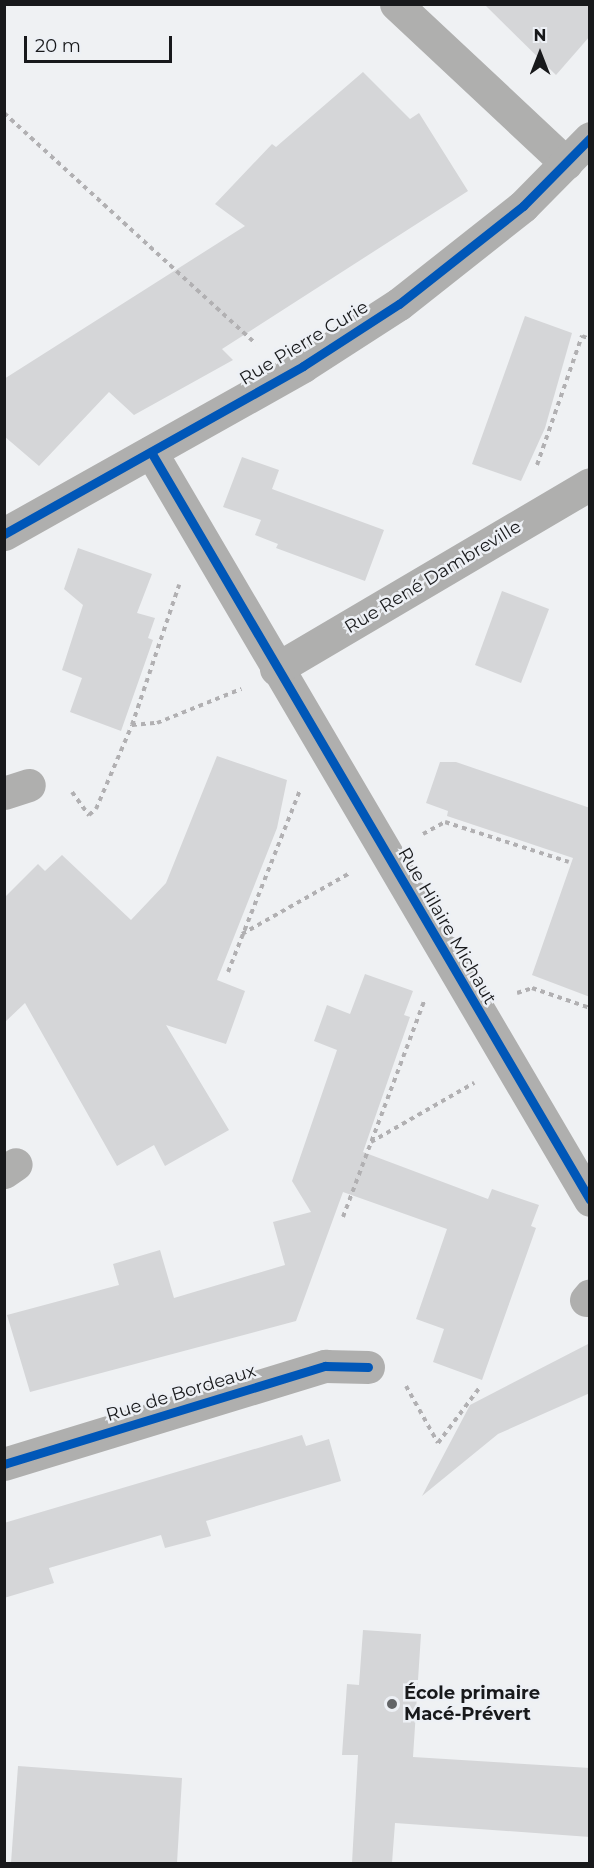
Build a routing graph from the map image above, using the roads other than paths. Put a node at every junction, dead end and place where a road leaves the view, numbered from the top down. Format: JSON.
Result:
{"nodes":[{"id":1,"x":396,"y":4,"type":"edge"},
{"id":2,"x":590,"y":138,"type":"edge"},
{"id":3,"x":566,"y":163,"type":"junction"},
{"id":4,"x":151,"y":452,"type":"junction"},
{"id":5,"x":590,"y":484,"type":"edge"},
{"id":6,"x":4,"y":534,"type":"edge"},
{"id":7,"x":276,"y":669,"type":"junction"},
{"id":8,"x":590,"y":1200,"type":"edge"},
{"id":9,"x":368,"y":1367,"type":"road end"},
{"id":10,"x":4,"y":1464,"type":"edge"}],
"edges":[{"from":1,"to":3,"type":"street"},
{"from":2,"to":3,"type":"street","name":"Rue Pierre Curie"},
{"from":3,"to":4,"type":"street","name":"Rue Pierre Curie"},
{"from":4,"to":6,"type":"street","name":"Rue Pierre Curie"},
{"from":4,"to":7,"type":"street","name":"Rue Hilaire Michaut"},
{"from":5,"to":7,"type":"street","name":"Rue René Dambreville"},
{"from":7,"to":8,"type":"street","name":"Rue Hilaire Michaut"},
{"from":9,"to":10,"type":"street","name":"Rue de Bordeaux"}]}
